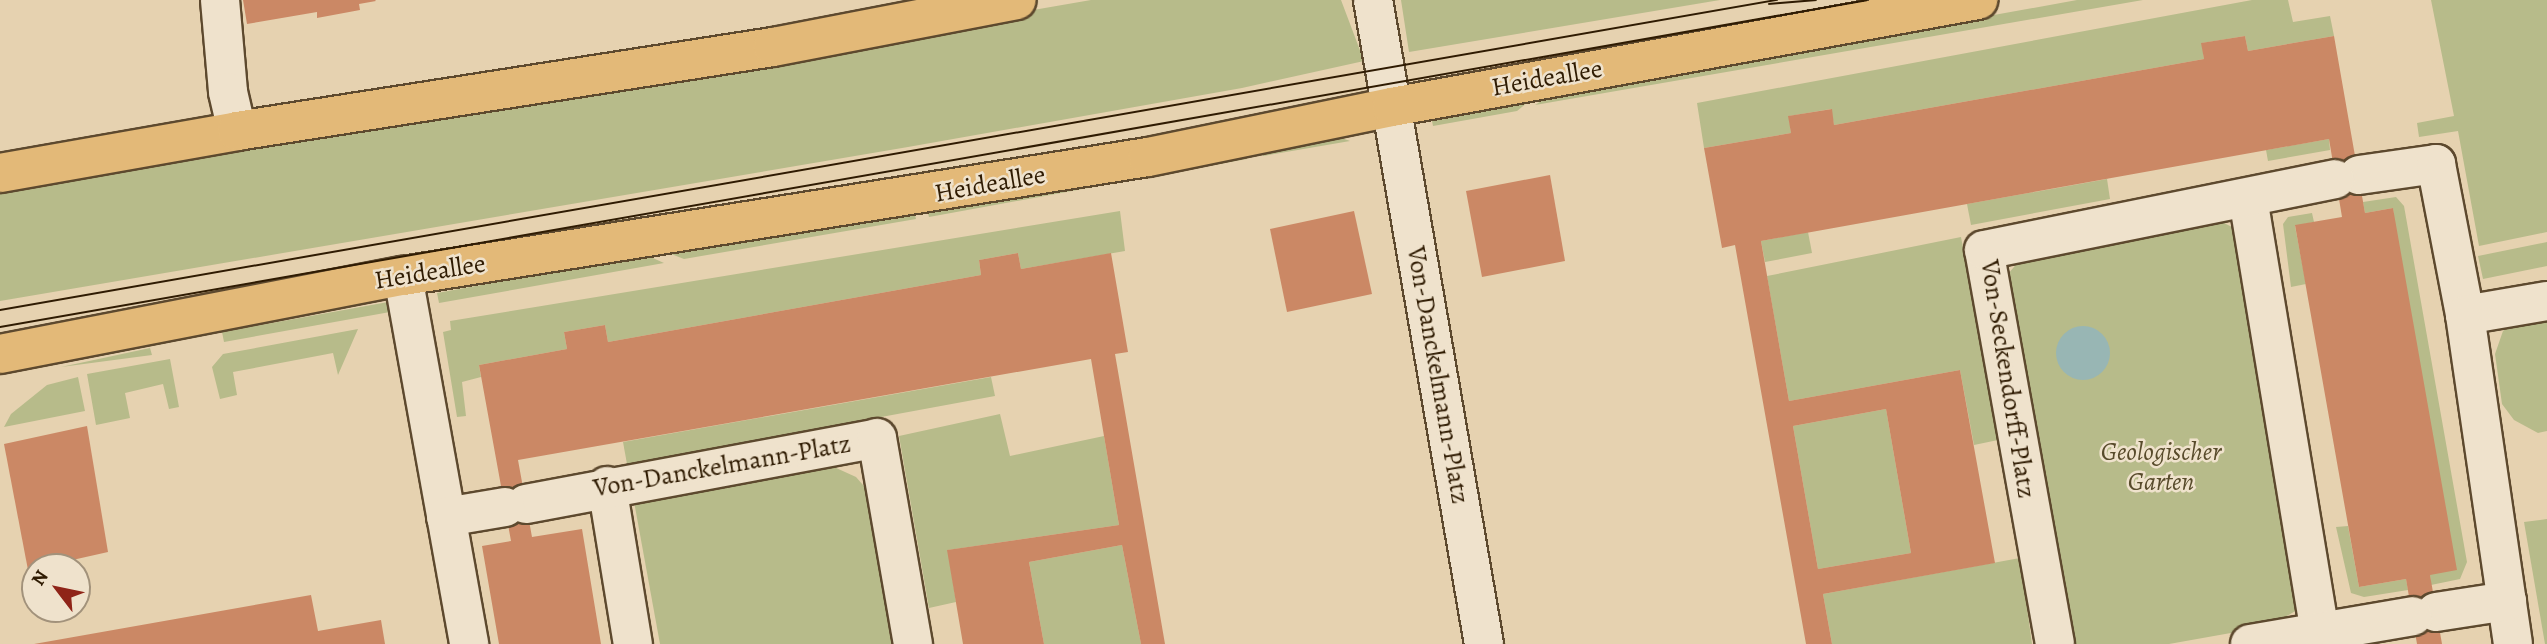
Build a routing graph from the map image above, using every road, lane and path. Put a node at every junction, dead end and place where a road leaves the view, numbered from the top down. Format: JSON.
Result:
{"nodes":[{"id":1,"x":220,"y":0,"type":"edge"},
{"id":2,"x":1017,"y":0,"type":"edge"},
{"id":3,"x":1373,"y":0,"type":"edge"},
{"id":4,"x":1978,"y":0,"type":"edge"},
{"id":5,"x":1392,"y":107,"type":"junction"},
{"id":6,"x":237,"y":131,"type":"junction"},
{"id":7,"x":0,"y":173,"type":"edge"},
{"id":8,"x":2248,"y":198,"type":"junction"},
{"id":9,"x":403,"y":276,"type":"junction"},
{"id":10,"x":2547,"y":301,"type":"edge"},
{"id":11,"x":2465,"y":316,"type":"junction"},
{"id":12,"x":0,"y":354,"type":"edge"},
{"id":13,"x":607,"y":486,"type":"junction"},
{"id":14,"x":446,"y":517,"type":"junction"},
{"id":15,"x":2507,"y":601,"type":"junction"},
{"id":16,"x":2320,"y":631,"type":"junction"},
{"id":17,"x":469,"y":644,"type":"edge"},
{"id":18,"x":633,"y":644,"type":"edge"},
{"id":19,"x":913,"y":644,"type":"edge"},
{"id":20,"x":1483,"y":644,"type":"edge"},
{"id":21,"x":2055,"y":644,"type":"edge"},
{"id":22,"x":2250,"y":644,"type":"edge"},
{"id":23,"x":2513,"y":644,"type":"edge"}],
"edges":[{"from":1,"to":6,"type":"street"},
{"from":2,"to":6,"type":"main road"},
{"from":3,"to":5,"type":"street","name":"Von-Danckelmann-Platz"},
{"from":4,"to":5,"type":"main road","name":"Heideallee"},
{"from":5,"to":9,"type":"main road","name":"Heideallee"},
{"from":5,"to":20,"type":"street","name":"Von-Danckelmann-Platz"},
{"from":6,"to":7,"type":"main road"},
{"from":8,"to":11,"type":"street","name":"Von-Seckendorff-Platz"},
{"from":8,"to":16,"type":"street"},
{"from":8,"to":21,"type":"street","name":"Von-Seckendorff-Platz"},
{"from":9,"to":12,"type":"main road","name":"Heideallee"},
{"from":9,"to":14,"type":"street"},
{"from":10,"to":11,"type":"street"},
{"from":11,"to":15,"type":"street","name":"Von-Seckendorff-Platz"},
{"from":13,"to":14,"type":"street","name":"Von-Danckelmann-Platz"},
{"from":13,"to":18,"type":"street"},
{"from":13,"to":19,"type":"street","name":"Von-Danckelmann-Platz"},
{"from":14,"to":17,"type":"street"},
{"from":15,"to":16,"type":"street"},
{"from":15,"to":23,"type":"street","name":"Von-Seckendorff-Platz"},
{"from":16,"to":22,"type":"street"}]}
